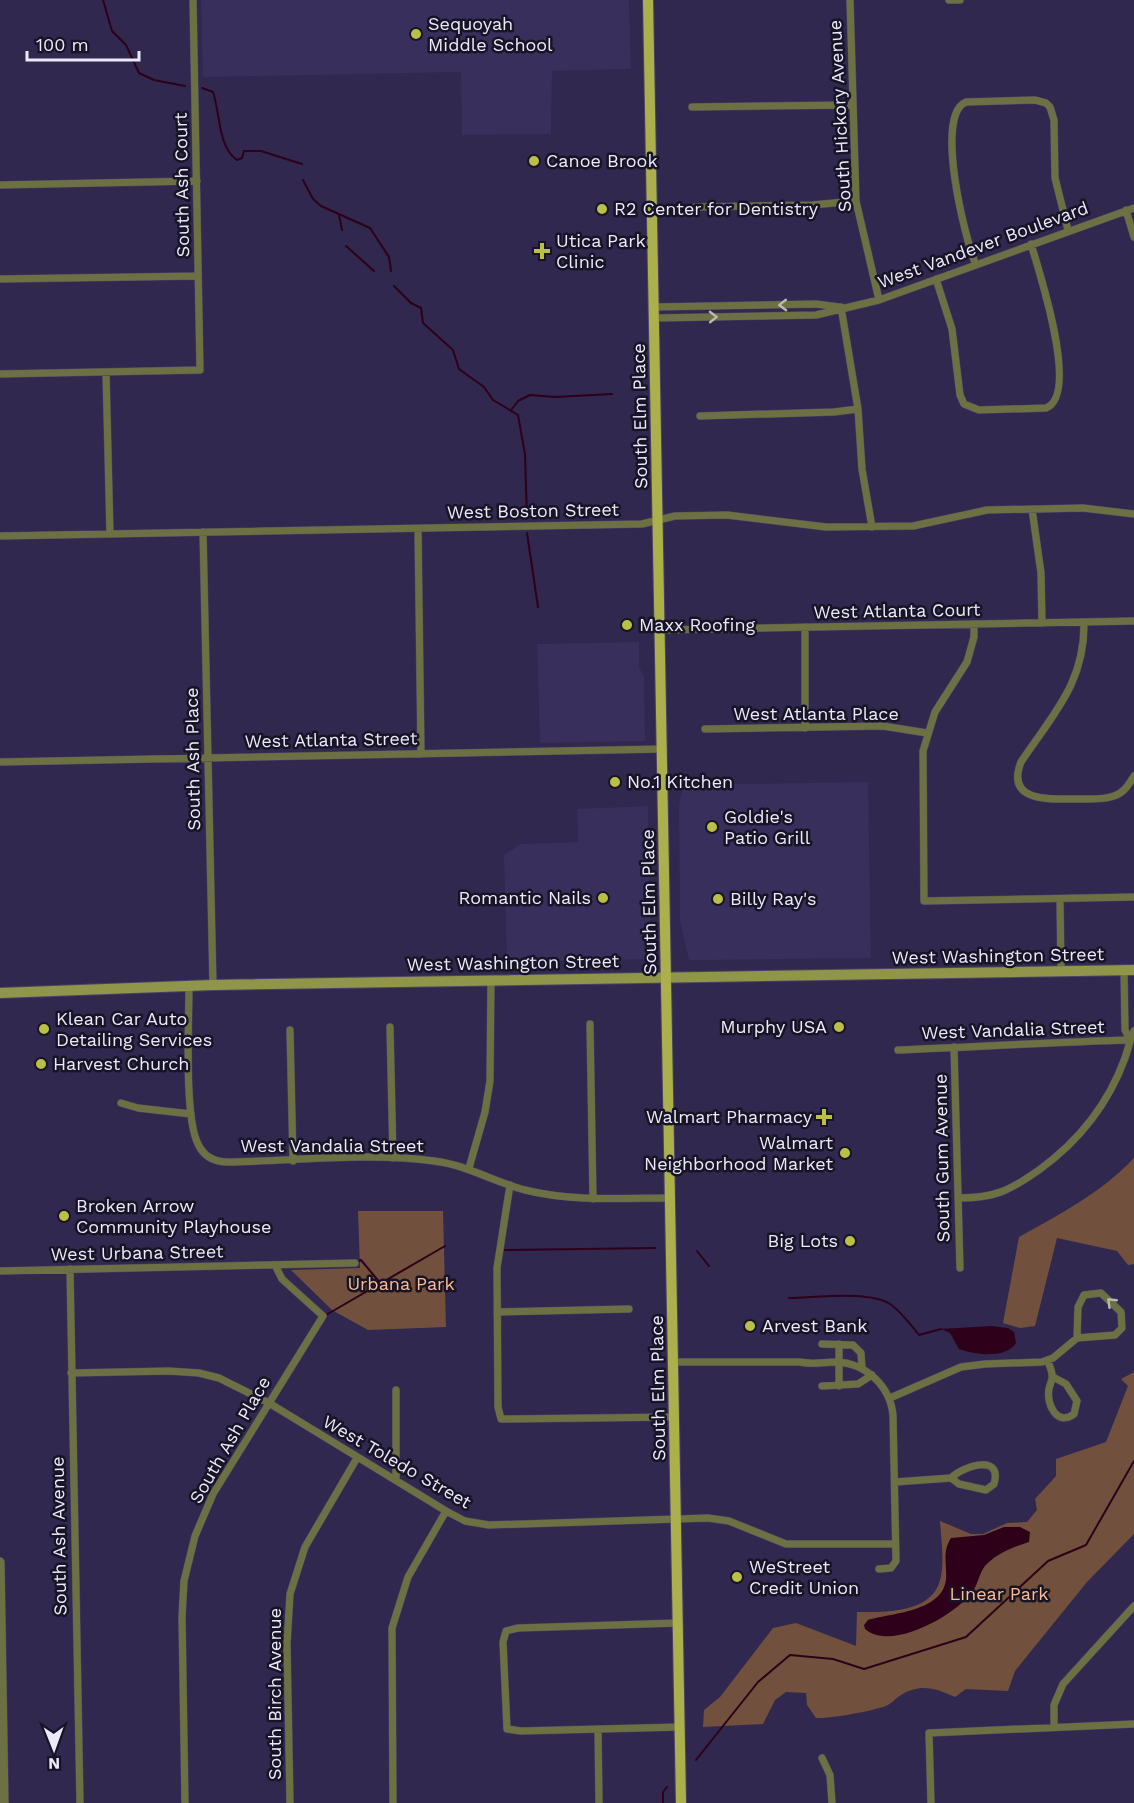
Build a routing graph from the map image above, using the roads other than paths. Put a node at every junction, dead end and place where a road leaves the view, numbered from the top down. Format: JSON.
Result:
{"nodes":[{"id":1,"x":193,"y":0,"type":"edge"},
{"id":2,"x":648,"y":0,"type":"edge"},
{"id":3,"x":850,"y":0,"type":"edge"},
{"id":4,"x":949,"y":0,"type":"edge"},
{"id":5,"x":960,"y":0,"type":"edge"},
{"id":6,"x":851,"y":105,"type":"junction"},
{"id":7,"x":692,"y":107,"type":"dead end"},
{"id":8,"x":197,"y":181,"type":"junction"},
{"id":9,"x":0,"y":185,"type":"edge"},
{"id":10,"x":856,"y":201,"type":"junction"},
{"id":11,"x":695,"y":207,"type":"dead end"},
{"id":12,"x":1130,"y":209,"type":"edge"},
{"id":13,"x":1068,"y":230,"type":"junction"},
{"id":14,"x":1134,"y":237,"type":"edge"},
{"id":15,"x":1030,"y":244,"type":"junction"},
{"id":16,"x":976,"y":265,"type":"junction"},
{"id":17,"x":198,"y":276,"type":"junction"},
{"id":18,"x":0,"y":279,"type":"edge"},
{"id":19,"x":936,"y":279,"type":"junction"},
{"id":20,"x":879,"y":300,"type":"junction"},
{"id":21,"x":841,"y":307,"type":"junction"},
{"id":22,"x":655,"y":313,"type":"junction"},
{"id":23,"x":106,"y":372,"type":"junction"},
{"id":24,"x":0,"y":374,"type":"edge"},
{"id":25,"x":858,"y":409,"type":"junction"},
{"id":26,"x":700,"y":416,"type":"dead end"},
{"id":27,"x":1032,"y":509,"type":"junction"},
{"id":28,"x":1134,"y":514,"type":"edge"},
{"id":29,"x":659,"y":520,"type":"junction"},
{"id":30,"x":872,"y":527,"type":"junction"},
{"id":31,"x":418,"y":529,"type":"junction"},
{"id":32,"x":203,"y":532,"type":"junction"},
{"id":33,"x":110,"y":534,"type":"junction"},
{"id":34,"x":0,"y":536,"type":"edge"},
{"id":35,"x":1134,"y":621,"type":"edge"},
{"id":36,"x":1084,"y":622,"type":"junction"},
{"id":37,"x":1042,"y":623,"type":"junction"},
{"id":38,"x":974,"y":624,"type":"junction"},
{"id":39,"x":805,"y":627,"type":"junction"},
{"id":40,"x":661,"y":630,"type":"junction"},
{"id":41,"x":805,"y":728,"type":"junction"},
{"id":42,"x":705,"y":729,"type":"dead end"},
{"id":43,"x":927,"y":732,"type":"junction"},
{"id":44,"x":662,"y":749,"type":"junction"},
{"id":45,"x":421,"y":754,"type":"junction"},
{"id":46,"x":208,"y":758,"type":"junction"},
{"id":47,"x":0,"y":762,"type":"edge"},
{"id":48,"x":1134,"y":776,"type":"edge"},
{"id":49,"x":1134,"y":897,"type":"edge"},
{"id":50,"x":1059,"y":899,"type":"junction"},
{"id":51,"x":1129,"y":970,"type":"edge"},
{"id":52,"x":1061,"y":971,"type":"junction"},
{"id":53,"x":668,"y":978,"type":"junction"},
{"id":54,"x":491,"y":980,"type":"junction"},
{"id":55,"x":213,"y":985,"type":"junction"},
{"id":56,"x":189,"y":986,"type":"junction"},
{"id":57,"x":0,"y":993,"type":"edge"},
{"id":58,"x":590,"y":1024,"type":"dead end"},
{"id":59,"x":390,"y":1027,"type":"dead end"},
{"id":60,"x":290,"y":1030,"type":"dead end"},
{"id":61,"x":1134,"y":1031,"type":"edge"},
{"id":62,"x":1130,"y":1040,"type":"junction"},
{"id":63,"x":954,"y":1047,"type":"junction"},
{"id":64,"x":898,"y":1050,"type":"dead end"},
{"id":65,"x":120,"y":1103,"type":"dead end"},
{"id":66,"x":191,"y":1114,"type":"junction"},
{"id":67,"x":393,"y":1158,"type":"junction"},
{"id":68,"x":293,"y":1161,"type":"junction"},
{"id":69,"x":469,"y":1168,"type":"junction"},
{"id":70,"x":510,"y":1185,"type":"junction"},
{"id":71,"x":671,"y":1198,"type":"junction"},
{"id":72,"x":958,"y":1198,"type":"junction"},
{"id":73,"x":593,"y":1199,"type":"junction"},
{"id":74,"x":355,"y":1263,"type":"dead end"},
{"id":75,"x":275,"y":1265,"type":"junction"},
{"id":76,"x":960,"y":1268,"type":"dead end"},
{"id":77,"x":70,"y":1269,"type":"junction"},
{"id":78,"x":0,"y":1271,"type":"edge"},
{"id":79,"x":629,"y":1309,"type":"dead end"},
{"id":80,"x":497,"y":1312,"type":"junction"},
{"id":81,"x":1077,"y":1338,"type":"junction"},
{"id":82,"x":822,"y":1344,"type":"dead end"},
{"id":83,"x":839,"y":1344,"type":"junction"},
{"id":84,"x":1048,"y":1361,"type":"junction"},
{"id":85,"x":674,"y":1362,"type":"junction"},
{"id":86,"x":840,"y":1362,"type":"junction"},
{"id":87,"x":862,"y":1368,"type":"junction"},
{"id":88,"x":71,"y":1373,"type":"junction"},
{"id":89,"x":872,"y":1376,"type":"junction"},
{"id":90,"x":1053,"y":1377,"type":"junction"},
{"id":91,"x":822,"y":1386,"type":"dead end"},
{"id":92,"x":839,"y":1386,"type":"junction"},
{"id":93,"x":396,"y":1390,"type":"dead end"},
{"id":94,"x":890,"y":1398,"type":"junction"},
{"id":95,"x":268,"y":1403,"type":"junction"},
{"id":96,"x":675,"y":1417,"type":"junction"},
{"id":97,"x":357,"y":1458,"type":"junction"},
{"id":98,"x":951,"y":1478,"type":"junction"},
{"id":99,"x":396,"y":1480,"type":"junction"},
{"id":100,"x":895,"y":1482,"type":"junction"},
{"id":101,"x":446,"y":1511,"type":"junction"},
{"id":102,"x":676,"y":1520,"type":"junction"},
{"id":103,"x":895,"y":1544,"type":"junction"},
{"id":104,"x":0,"y":1562,"type":"edge"},
{"id":105,"x":879,"y":1569,"type":"dead end"},
{"id":106,"x":1134,"y":1606,"type":"edge"},
{"id":107,"x":678,"y":1623,"type":"junction"},
{"id":108,"x":1,"y":1654,"type":"edge"},
{"id":109,"x":1134,"y":1724,"type":"edge"},
{"id":110,"x":680,"y":1726,"type":"junction"},
{"id":111,"x":1054,"y":1726,"type":"junction"},
{"id":112,"x":598,"y":1729,"type":"junction"},
{"id":113,"x":822,"y":1758,"type":"dead end"},
{"id":114,"x":3,"y":1803,"type":"edge"},
{"id":115,"x":80,"y":1803,"type":"edge"},
{"id":116,"x":185,"y":1803,"type":"edge"},
{"id":117,"x":290,"y":1803,"type":"edge"},
{"id":118,"x":393,"y":1803,"type":"edge"},
{"id":119,"x":599,"y":1803,"type":"edge"},
{"id":120,"x":681,"y":1803,"type":"edge"},
{"id":121,"x":832,"y":1803,"type":"edge"},
{"id":122,"x":931,"y":1803,"type":"edge"}],
"edges":[{"from":1,"to":8,"type":"street","name":"South Ash Court"},
{"from":2,"to":22,"type":"main road","name":"South Elm Place"},
{"from":3,"to":6,"type":"street","name":"South Hickory Avenue"},
{"from":4,"to":5,"type":"street"},
{"from":6,"to":7,"type":"street"},
{"from":6,"to":10,"type":"street","name":"South Hickory Avenue"},
{"from":8,"to":9,"type":"street"},
{"from":8,"to":17,"type":"street","name":"South Ash Court"},
{"from":10,"to":11,"type":"street"},
{"from":10,"to":20,"type":"street","name":"South Hickory Avenue"},
{"from":12,"to":13,"type":"street","name":"West Vandever Boulevard"},
{"from":12,"to":14,"type":"street"},
{"from":13,"to":15,"type":"street","name":"West Vandever Boulevard"},
{"from":13,"to":16,"type":"street"},
{"from":15,"to":16,"type":"street","name":"West Vandever Boulevard"},
{"from":15,"to":19,"type":"street"},
{"from":16,"to":19,"type":"street","name":"West Vandever Boulevard"},
{"from":17,"to":18,"type":"street"},
{"from":17,"to":23,"type":"street","name":"South Ash Court"},
{"from":19,"to":20,"type":"street","name":"West Vandever Boulevard"},
{"from":20,"to":21,"type":"street","name":"West Vandever Boulevard"},
{"from":21,"to":22,"type":"street","name":"West Vandever Boulevard"},
{"from":21,"to":25,"type":"street"},
{"from":22,"to":29,"type":"main road","name":"South Elm Place"},
{"from":23,"to":24,"type":"street"},
{"from":23,"to":33,"type":"street"},
{"from":25,"to":26,"type":"street"},
{"from":25,"to":30,"type":"street"},
{"from":27,"to":28,"type":"street","name":"West Boston Street"},
{"from":27,"to":30,"type":"street","name":"West Boston Street"},
{"from":27,"to":37,"type":"street"},
{"from":29,"to":30,"type":"street","name":"West Boston Street"},
{"from":29,"to":31,"type":"street","name":"West Boston Street"},
{"from":29,"to":40,"type":"main road","name":"South Elm Place"},
{"from":31,"to":32,"type":"street","name":"West Boston Street"},
{"from":31,"to":45,"type":"street"},
{"from":32,"to":33,"type":"street","name":"West Boston Street"},
{"from":32,"to":46,"type":"street","name":"South Ash Place"},
{"from":33,"to":34,"type":"street","name":"West Boston Street"},
{"from":35,"to":36,"type":"street","name":"West Atlanta Court"},
{"from":36,"to":37,"type":"street","name":"West Atlanta Court"},
{"from":36,"to":48,"type":"street"},
{"from":37,"to":38,"type":"street","name":"West Atlanta Court"},
{"from":38,"to":39,"type":"street","name":"West Atlanta Court"},
{"from":38,"to":43,"type":"street"},
{"from":39,"to":40,"type":"street","name":"West Atlanta Court"},
{"from":39,"to":41,"type":"street"},
{"from":40,"to":44,"type":"main road","name":"South Elm Place"},
{"from":41,"to":42,"type":"street","name":"West Atlanta Place"},
{"from":41,"to":43,"type":"street","name":"West Atlanta Place"},
{"from":43,"to":50,"type":"street"},
{"from":44,"to":45,"type":"street","name":"West Atlanta Street"},
{"from":44,"to":53,"type":"main road","name":"South Elm Place"},
{"from":45,"to":46,"type":"street","name":"West Atlanta Street"},
{"from":46,"to":47,"type":"street","name":"West Atlanta Street"},
{"from":46,"to":55,"type":"street","name":"South Ash Place"},
{"from":49,"to":50,"type":"street"},
{"from":50,"to":52,"type":"street"},
{"from":51,"to":52,"type":"main road","name":"West Washington Street"},
{"from":51,"to":62,"type":"street"},
{"from":52,"to":53,"type":"main road","name":"West Washington Street"},
{"from":53,"to":54,"type":"main road","name":"West Washington Street"},
{"from":53,"to":71,"type":"main road","name":"South Elm Place"},
{"from":54,"to":55,"type":"main road","name":"West Washington Street"},
{"from":54,"to":69,"type":"street"},
{"from":55,"to":56,"type":"main road","name":"West Washington Street"},
{"from":56,"to":57,"type":"main road","name":"West Washington Street"},
{"from":56,"to":66,"type":"street"},
{"from":58,"to":73,"type":"street"},
{"from":59,"to":67,"type":"street"},
{"from":60,"to":68,"type":"street"},
{"from":61,"to":62,"type":"street"},
{"from":62,"to":63,"type":"street","name":"West Vandalia Street"},
{"from":62,"to":72,"type":"street"},
{"from":63,"to":64,"type":"street","name":"West Vandalia Street"},
{"from":63,"to":72,"type":"street","name":"South Gum Avenue"},
{"from":65,"to":66,"type":"street"},
{"from":66,"to":68,"type":"street","name":"West Vandalia Street"},
{"from":67,"to":68,"type":"street","name":"West Vandalia Street"},
{"from":67,"to":69,"type":"street","name":"West Vandalia Street"},
{"from":69,"to":70,"type":"street","name":"West Vandalia Street"},
{"from":70,"to":73,"type":"street","name":"West Vandalia Street"},
{"from":70,"to":80,"type":"street"},
{"from":71,"to":73,"type":"street","name":"West Vandalia Street"},
{"from":71,"to":85,"type":"main road","name":"South Elm Place"},
{"from":72,"to":76,"type":"street","name":"South Gum Avenue"},
{"from":74,"to":75,"type":"street","name":"West Urbana Street"},
{"from":75,"to":77,"type":"street","name":"West Urbana Street"},
{"from":75,"to":95,"type":"street","name":"South Ash Place"},
{"from":77,"to":78,"type":"street","name":"West Urbana Street"},
{"from":77,"to":88,"type":"street","name":"South Ash Avenue"},
{"from":79,"to":80,"type":"street"},
{"from":80,"to":96,"type":"street"},
{"from":81,"to":81,"type":"street","one_way":true},
{"from":81,"to":84,"type":"street"},
{"from":82,"to":83,"type":"street"},
{"from":83,"to":86,"type":"street"},
{"from":83,"to":87,"type":"street"},
{"from":84,"to":90,"type":"street"},
{"from":84,"to":94,"type":"street"},
{"from":85,"to":86,"type":"street"},
{"from":85,"to":96,"type":"main road","name":"South Elm Place"},
{"from":86,"to":87,"type":"street"},
{"from":86,"to":92,"type":"street"},
{"from":87,"to":89,"type":"street"},
{"from":88,"to":95,"type":"street","name":"West Toledo Street"},
{"from":88,"to":115,"type":"street","name":"South Ash Avenue"},
{"from":89,"to":92,"type":"street"},
{"from":89,"to":94,"type":"street"},
{"from":90,"to":90,"type":"street"},
{"from":91,"to":92,"type":"street"},
{"from":93,"to":99,"type":"street"},
{"from":94,"to":100,"type":"street"},
{"from":95,"to":97,"type":"street","name":"West Toledo Street"},
{"from":95,"to":116,"type":"street","name":"South Ash Place"},
{"from":96,"to":102,"type":"main road","name":"South Elm Place"},
{"from":97,"to":99,"type":"street","name":"West Toledo Street"},
{"from":97,"to":117,"type":"street","name":"South Birch Avenue"},
{"from":98,"to":98,"type":"street"},
{"from":98,"to":100,"type":"street"},
{"from":99,"to":101,"type":"street","name":"West Toledo Street"},
{"from":100,"to":103,"type":"street"},
{"from":101,"to":102,"type":"street","name":"West Toledo Street"},
{"from":101,"to":118,"type":"street"},
{"from":102,"to":103,"type":"street","name":"West Toledo Street"},
{"from":102,"to":107,"type":"main road","name":"South Elm Place"},
{"from":103,"to":105,"type":"street"},
{"from":104,"to":108,"type":"street"},
{"from":106,"to":111,"type":"street"},
{"from":107,"to":110,"type":"main road","name":"South Elm Place"},
{"from":107,"to":112,"type":"street"},
{"from":108,"to":114,"type":"street"},
{"from":109,"to":111,"type":"street"},
{"from":110,"to":112,"type":"street"},
{"from":110,"to":120,"type":"main road","name":"South Elm Place"},
{"from":111,"to":122,"type":"street"},
{"from":112,"to":119,"type":"street"},
{"from":113,"to":121,"type":"street"}]}
